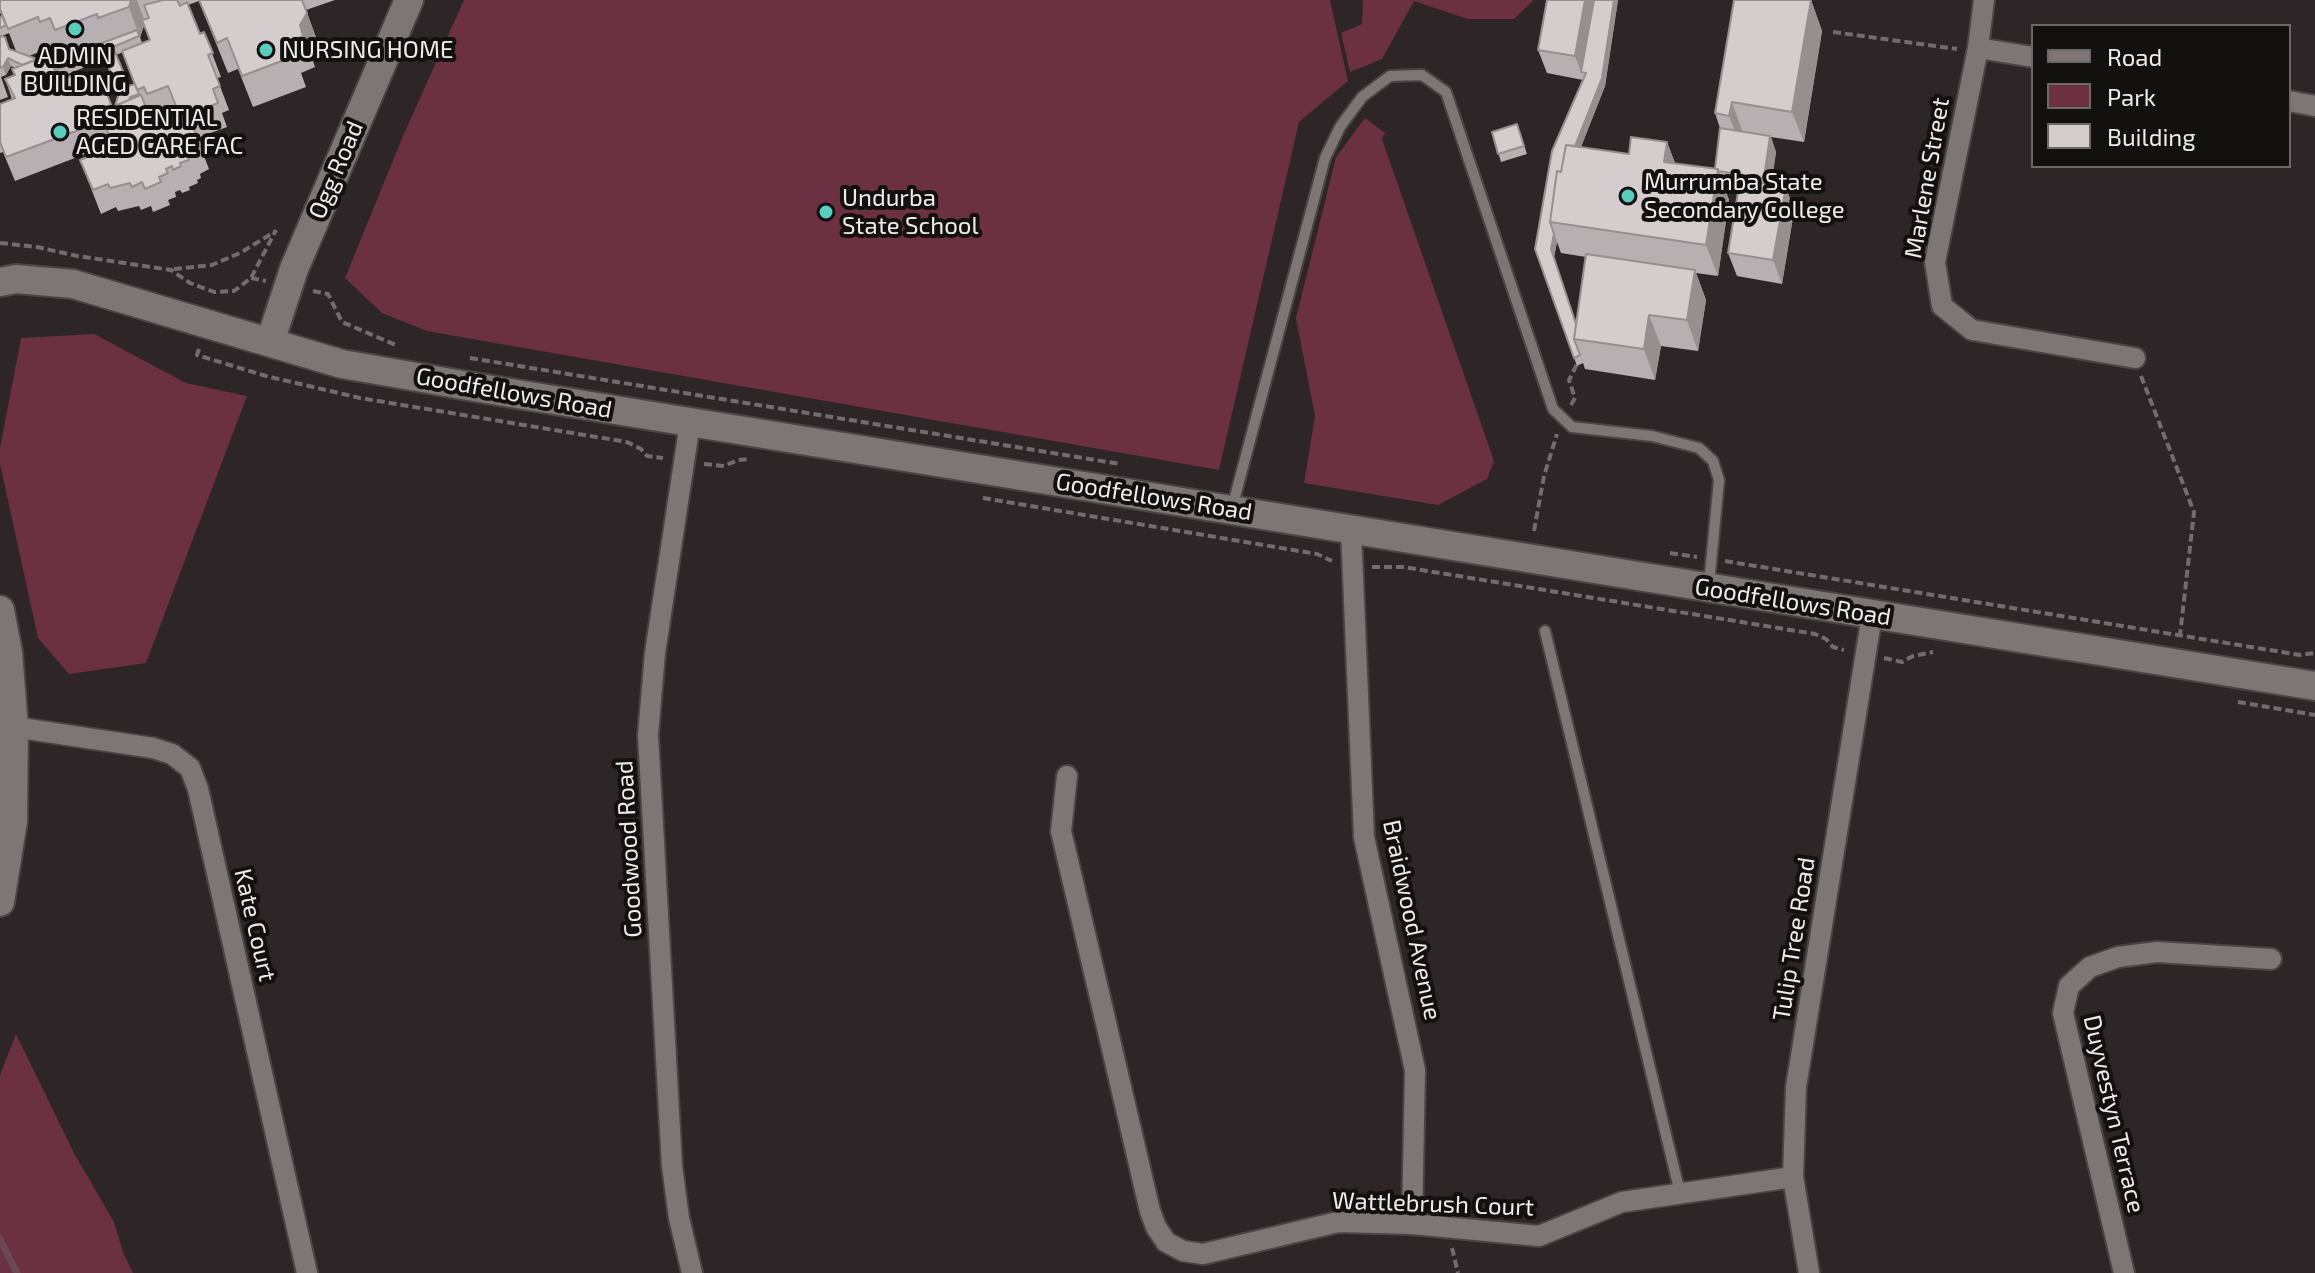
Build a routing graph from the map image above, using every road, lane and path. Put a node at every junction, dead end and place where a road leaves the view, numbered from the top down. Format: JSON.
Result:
{"nodes":[{"id":1,"x":409,"y":0,"type":"edge"},
{"id":2,"x":1984,"y":0,"type":"edge"},
{"id":3,"x":1833,"y":32,"type":"dead end"},
{"id":4,"x":1978,"y":48,"type":"junction"},
{"id":5,"x":2031,"y":57,"type":"edge"},
{"id":6,"x":2291,"y":101,"type":"edge"},
{"id":7,"x":2315,"y":106,"type":"edge"},
{"id":8,"x":0,"y":243,"type":"edge"},
{"id":9,"x":171,"y":270,"type":"junction"},
{"id":10,"x":251,"y":278,"type":"junction"},
{"id":11,"x":0,"y":282,"type":"edge"},
{"id":12,"x":288,"y":286,"type":"junction"},
{"id":13,"x":270,"y":342,"type":"junction"},
{"id":14,"x":399,"y":346,"type":"dead end"},
{"id":15,"x":462,"y":356,"type":"dead end"},
{"id":16,"x":1581,"y":357,"type":"edge"},
{"id":17,"x":2135,"y":358,"type":"joint"},
{"id":18,"x":1562,"y":420,"type":"junction"},
{"id":19,"x":690,"y":423,"type":"junction"},
{"id":20,"x":761,"y":460,"type":"dead end"},
{"id":21,"x":684,"y":461,"type":"junction"},
{"id":22,"x":1130,"y":465,"type":"dead end"},
{"id":23,"x":978,"y":497,"type":"dead end"},
{"id":24,"x":1232,"y":510,"type":"junction"},
{"id":25,"x":1351,"y":530,"type":"junction"},
{"id":26,"x":1534,"y":531,"type":"dead end"},
{"id":27,"x":1670,"y":553,"type":"dead end"},
{"id":28,"x":1712,"y":559,"type":"junction"},
{"id":29,"x":1353,"y":564,"type":"junction"},
{"id":30,"x":1709,"y":587,"type":"junction"},
{"id":31,"x":0,"y":610,"type":"edge"},
{"id":32,"x":1872,"y":615,"type":"junction"},
{"id":33,"x":1545,"y":631,"type":"dead end"},
{"id":34,"x":2180,"y":635,"type":"junction"},
{"id":35,"x":1940,"y":651,"type":"dead end"},
{"id":36,"x":2315,"y":653,"type":"edge"},
{"id":37,"x":1866,"y":654,"type":"junction"},
{"id":38,"x":2315,"y":686,"type":"edge"},
{"id":39,"x":2230,"y":700,"type":"dead end"},
{"id":40,"x":2315,"y":715,"type":"edge"},
{"id":41,"x":14,"y":727,"type":"junction"},
{"id":42,"x":1067,"y":776,"type":"dead end"},
{"id":43,"x":0,"y":902,"type":"edge"},
{"id":44,"x":2271,"y":959,"type":"dead end"},
{"id":45,"x":1793,"y":1177,"type":"junction"},
{"id":46,"x":1680,"y":1193,"type":"junction"},
{"id":47,"x":1412,"y":1224,"type":"junction"},
{"id":48,"x":307,"y":1273,"type":"edge"},
{"id":49,"x":692,"y":1273,"type":"edge"},
{"id":50,"x":1809,"y":1273,"type":"edge"},
{"id":51,"x":2124,"y":1273,"type":"edge"}],
"edges":[{"from":1,"to":12,"type":"street","name":"Ogg Road"},
{"from":2,"to":4,"type":"street","name":"Marlene Street"},
{"from":3,"to":4,"type":"path"},
{"from":4,"to":5,"type":"street"},
{"from":4,"to":17,"type":"street","name":"Marlene Street"},
{"from":6,"to":7,"type":"street"},
{"from":8,"to":9,"type":"path"},
{"from":9,"to":10,"type":"path"},
{"from":9,"to":10,"type":"path"},
{"from":10,"to":12,"type":"path"},
{"from":11,"to":13,"type":"street","name":"Goodfellows Road"},
{"from":12,"to":13,"type":"street","name":"Ogg Road"},
{"from":12,"to":14,"type":"path"},
{"from":13,"to":19,"type":"street","name":"Goodfellows Road"},
{"from":15,"to":22,"type":"path"},
{"from":16,"to":18,"type":"path"},
{"from":17,"to":34,"type":"path"},
{"from":18,"to":24,"type":"lane"},
{"from":18,"to":26,"type":"path"},
{"from":18,"to":28,"type":"lane"},
{"from":19,"to":21,"type":"street","name":"Goodwood Road"},
{"from":19,"to":24,"type":"street","name":"Goodfellows Road"},
{"from":20,"to":21,"type":"path"},
{"from":21,"to":49,"type":"street","name":"Goodwood Road"},
{"from":23,"to":29,"type":"path"},
{"from":24,"to":25,"type":"street","name":"Goodfellows Road"},
{"from":25,"to":29,"type":"street","name":"Braidwood Avenue"},
{"from":25,"to":30,"type":"street","name":"Goodfellows Road"},
{"from":27,"to":28,"type":"path"},
{"from":28,"to":30,"type":"lane"},
{"from":28,"to":34,"type":"path"},
{"from":29,"to":37,"type":"path"},
{"from":29,"to":47,"type":"street","name":"Braidwood Avenue"},
{"from":30,"to":32,"type":"street","name":"Goodfellows Road"},
{"from":31,"to":41,"type":"street"},
{"from":32,"to":37,"type":"street","name":"Tulip Tree Road"},
{"from":32,"to":38,"type":"street","name":"Goodfellows Road"},
{"from":33,"to":46,"type":"lane"},
{"from":34,"to":36,"type":"path"},
{"from":35,"to":37,"type":"path"},
{"from":37,"to":45,"type":"street","name":"Tulip Tree Road"},
{"from":39,"to":40,"type":"path"},
{"from":41,"to":43,"type":"street"},
{"from":41,"to":48,"type":"street","name":"Kate Court"},
{"from":42,"to":47,"type":"street","name":"Wattlebrush Court"},
{"from":44,"to":51,"type":"street","name":"Duyvestyn Terrace"},
{"from":45,"to":46,"type":"street","name":"Wattlebrush Court"},
{"from":45,"to":50,"type":"street","name":"Tulip Tree Road"},
{"from":46,"to":47,"type":"street","name":"Wattlebrush Court"}]}
